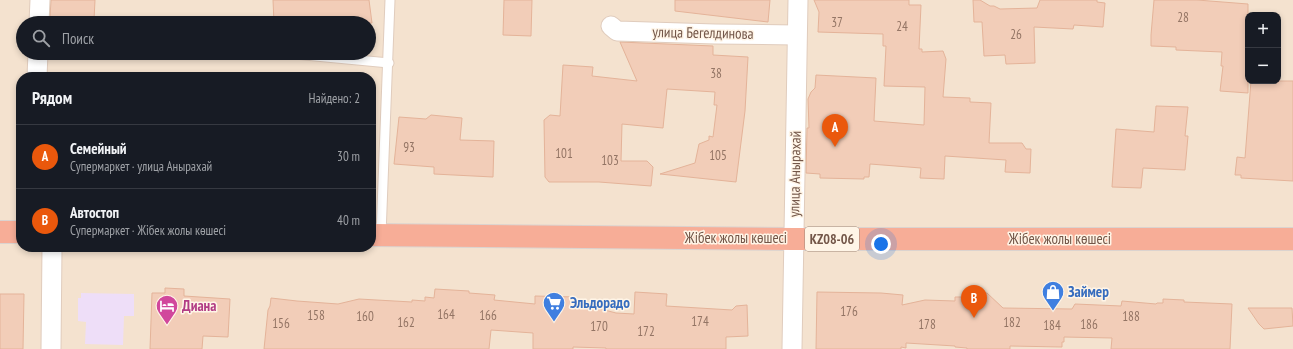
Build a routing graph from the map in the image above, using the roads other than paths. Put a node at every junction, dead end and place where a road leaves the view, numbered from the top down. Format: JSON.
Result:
{"nodes":[{"id":1,"x":40,"y":0,"type":"edge"},
{"id":2,"x":390,"y":0,"type":"edge"},
{"id":3,"x":798,"y":0,"type":"edge"},
{"id":4,"x":39,"y":16,"type":"edge"},
{"id":5,"x":611,"y":26,"type":"dead end"},
{"id":6,"x":796,"y":35,"type":"junction"},
{"id":7,"x":38,"y":60,"type":"edge"},
{"id":8,"x":357,"y":60,"type":"edge"},
{"id":9,"x":388,"y":63,"type":"junction"},
{"id":10,"x":37,"y":72,"type":"edge"},
{"id":11,"x":0,"y":232,"type":"edge"},
{"id":12,"x":16,"y":232,"type":"edge"},
{"id":13,"x":376,"y":235,"type":"edge"},
{"id":14,"x":794,"y":239,"type":"junction"},
{"id":15,"x":1293,"y":239,"type":"edge"},
{"id":16,"x":52,"y":252,"type":"edge"},
{"id":17,"x":52,"y":349,"type":"edge"},
{"id":18,"x":792,"y":349,"type":"edge"}],
"edges":[{"from":1,"to":4,"type":"street"},
{"from":2,"to":9,"type":"lane"},
{"from":3,"to":6,"type":"street","name":"улица Анырахай"},
{"from":5,"to":6,"type":"street","name":"улица Бегелдинова"},
{"from":6,"to":14,"type":"street","name":"улица Анырахай"},
{"from":7,"to":10,"type":"street"},
{"from":8,"to":9,"type":"lane"},
{"from":9,"to":13,"type":"lane"},
{"from":11,"to":12,"type":"highway"},
{"from":13,"to":14,"type":"highway","name":"Жібек жолы көшесі","number":"KZ08-06"},
{"from":14,"to":15,"type":"highway","name":"Жібек жолы көшесі","number":"KZ08-06"},
{"from":14,"to":18,"type":"street","name":"улица Анырахай"},
{"from":16,"to":17,"type":"street"}]}
